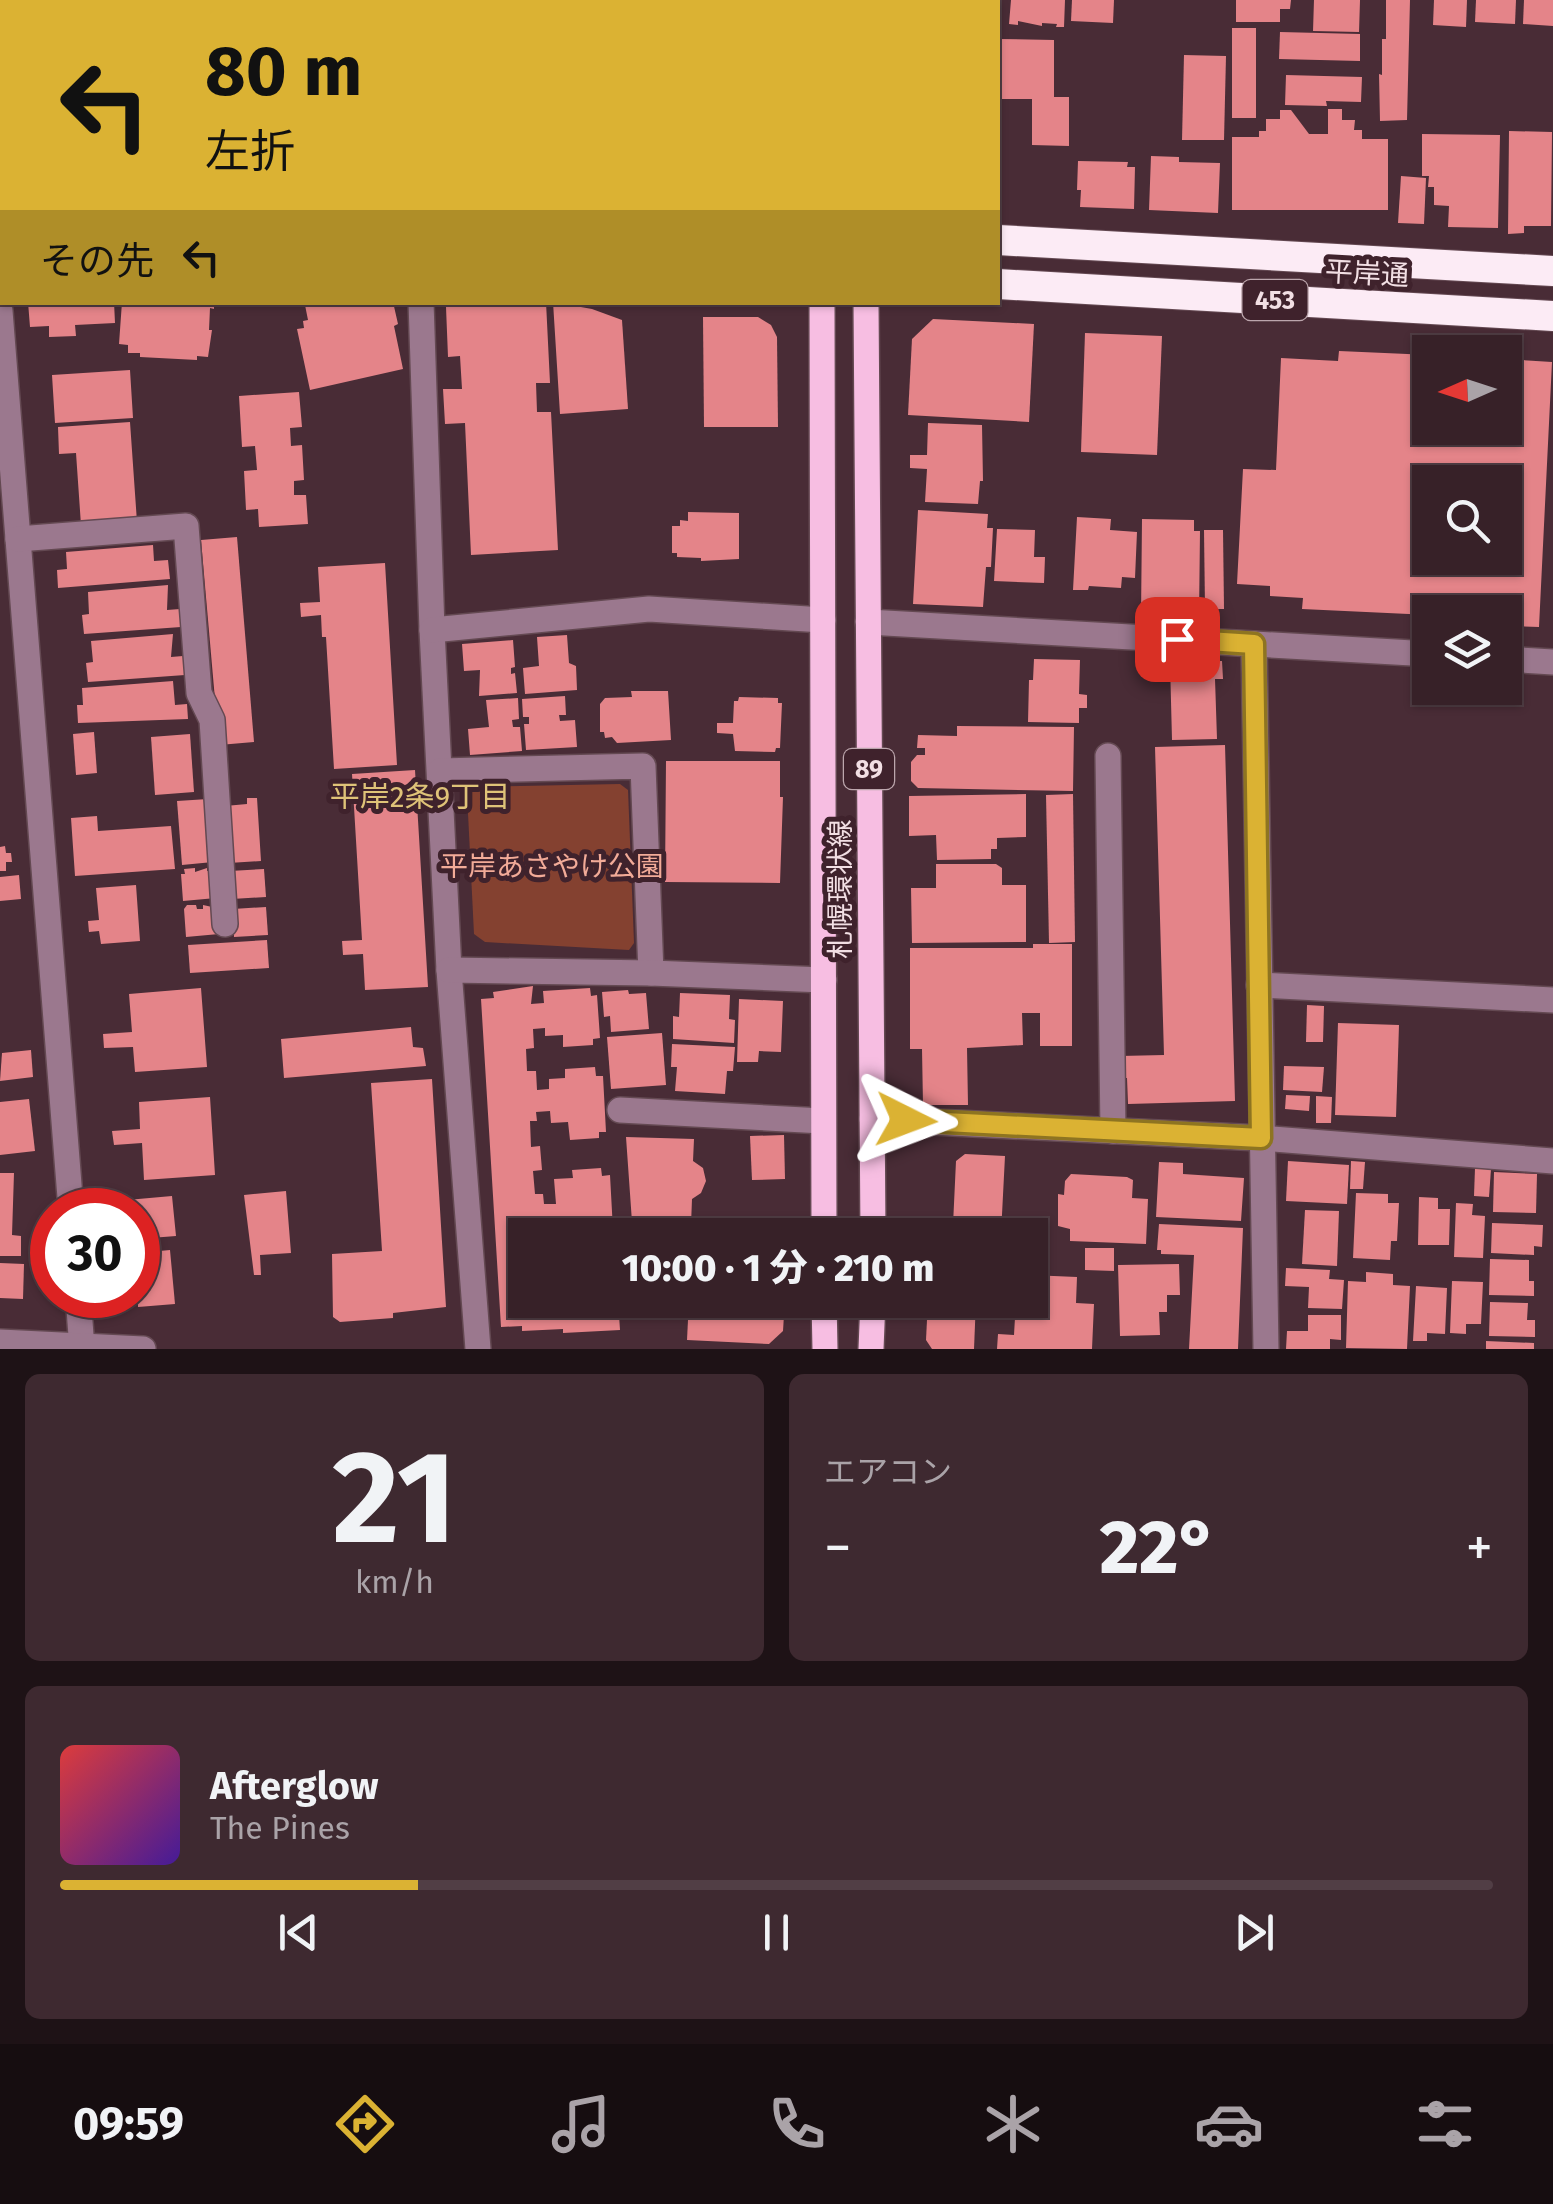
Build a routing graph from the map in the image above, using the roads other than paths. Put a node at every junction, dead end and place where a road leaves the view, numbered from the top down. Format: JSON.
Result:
{"nodes":[{"id":1,"x":1000,"y":240,"type":"edge"},
{"id":2,"x":1553,"y":271,"type":"edge"},
{"id":3,"x":1000,"y":284,"type":"edge"},
{"id":4,"x":421,"y":305,"type":"edge"},
{"id":5,"x":822,"y":305,"type":"edge"},
{"id":6,"x":866,"y":305,"type":"edge"},
{"id":7,"x":0,"y":311,"type":"edge"},
{"id":8,"x":1553,"y":316,"type":"edge"},
{"id":9,"x":18,"y":539,"type":"junction"},
{"id":10,"x":823,"y":620,"type":"junction"},
{"id":11,"x":868,"y":622,"type":"junction"},
{"id":12,"x":432,"y":630,"type":"junction"},
{"id":13,"x":1254,"y":644,"type":"junction"},
{"id":14,"x":1412,"y":653,"type":"edge"},
{"id":15,"x":1522,"y":660,"type":"edge"},
{"id":16,"x":1553,"y":662,"type":"edge"},
{"id":17,"x":1108,"y":756,"type":"dead end"},
{"id":18,"x":440,"y":771,"type":"junction"},
{"id":19,"x":224,"y":924,"type":"dead end"},
{"id":20,"x":448,"y":970,"type":"junction"},
{"id":21,"x":651,"y":973,"type":"junction"},
{"id":22,"x":824,"y":980,"type":"junction"},
{"id":23,"x":1259,"y":985,"type":"junction"},
{"id":24,"x":1553,"y":1000,"type":"edge"},
{"id":25,"x":620,"y":1110,"type":"dead end"},
{"id":26,"x":872,"y":1119,"type":"junction"},
{"id":27,"x":823,"y":1121,"type":"junction"},
{"id":28,"x":1113,"y":1131,"type":"junction"},
{"id":29,"x":1261,"y":1138,"type":"junction"},
{"id":30,"x":1553,"y":1161,"type":"edge"},
{"id":31,"x":69,"y":1188,"type":"edge"},
{"id":32,"x":824,"y":1218,"type":"edge"},
{"id":33,"x":873,"y":1218,"type":"edge"},
{"id":34,"x":80,"y":1318,"type":"edge"},
{"id":35,"x":824,"y":1318,"type":"edge"},
{"id":36,"x":872,"y":1318,"type":"edge"},
{"id":37,"x":0,"y":1342,"type":"edge"},
{"id":38,"x":82,"y":1348,"type":"edge"},
{"id":39,"x":143,"y":1349,"type":"edge"},
{"id":40,"x":478,"y":1349,"type":"edge"},
{"id":41,"x":825,"y":1349,"type":"edge"},
{"id":42,"x":871,"y":1349,"type":"edge"},
{"id":43,"x":1266,"y":1349,"type":"edge"}],
"edges":[{"from":1,"to":2,"type":"highway","name":"平岸通","number":"453"},
{"from":3,"to":8,"type":"highway","name":"平岸通","number":"453"},
{"from":4,"to":12,"type":"street"},
{"from":5,"to":10,"type":"main road","name":"札幌環状線","number":"89"},
{"from":6,"to":11,"type":"main road","name":"札幌環状線","number":"89"},
{"from":7,"to":9,"type":"street"},
{"from":9,"to":19,"type":"street"},
{"from":9,"to":31,"type":"street"},
{"from":10,"to":12,"type":"street"},
{"from":10,"to":22,"type":"main road","name":"札幌環状線","number":"89"},
{"from":11,"to":13,"type":"street"},
{"from":11,"to":26,"type":"main road","name":"札幌環状線","number":"89"},
{"from":12,"to":18,"type":"street"},
{"from":13,"to":14,"type":"street"},
{"from":13,"to":23,"type":"street"},
{"from":15,"to":16,"type":"street"},
{"from":17,"to":28,"type":"street"},
{"from":18,"to":20,"type":"street"},
{"from":18,"to":21,"type":"street"},
{"from":20,"to":21,"type":"street"},
{"from":20,"to":40,"type":"street"},
{"from":21,"to":22,"type":"street"},
{"from":22,"to":27,"type":"main road","name":"札幌環状線","number":"89"},
{"from":23,"to":24,"type":"street"},
{"from":23,"to":29,"type":"street"},
{"from":25,"to":27,"type":"street"},
{"from":26,"to":28,"type":"street"},
{"from":26,"to":33,"type":"main road","name":"札幌環状線","number":"89"},
{"from":27,"to":32,"type":"main road","name":"札幌環状線","number":"89"},
{"from":28,"to":29,"type":"street"},
{"from":29,"to":30,"type":"street"},
{"from":29,"to":43,"type":"street"},
{"from":34,"to":38,"type":"street"},
{"from":35,"to":41,"type":"main road"},
{"from":36,"to":42,"type":"main road"},
{"from":37,"to":38,"type":"street"},
{"from":38,"to":39,"type":"street"}]}
